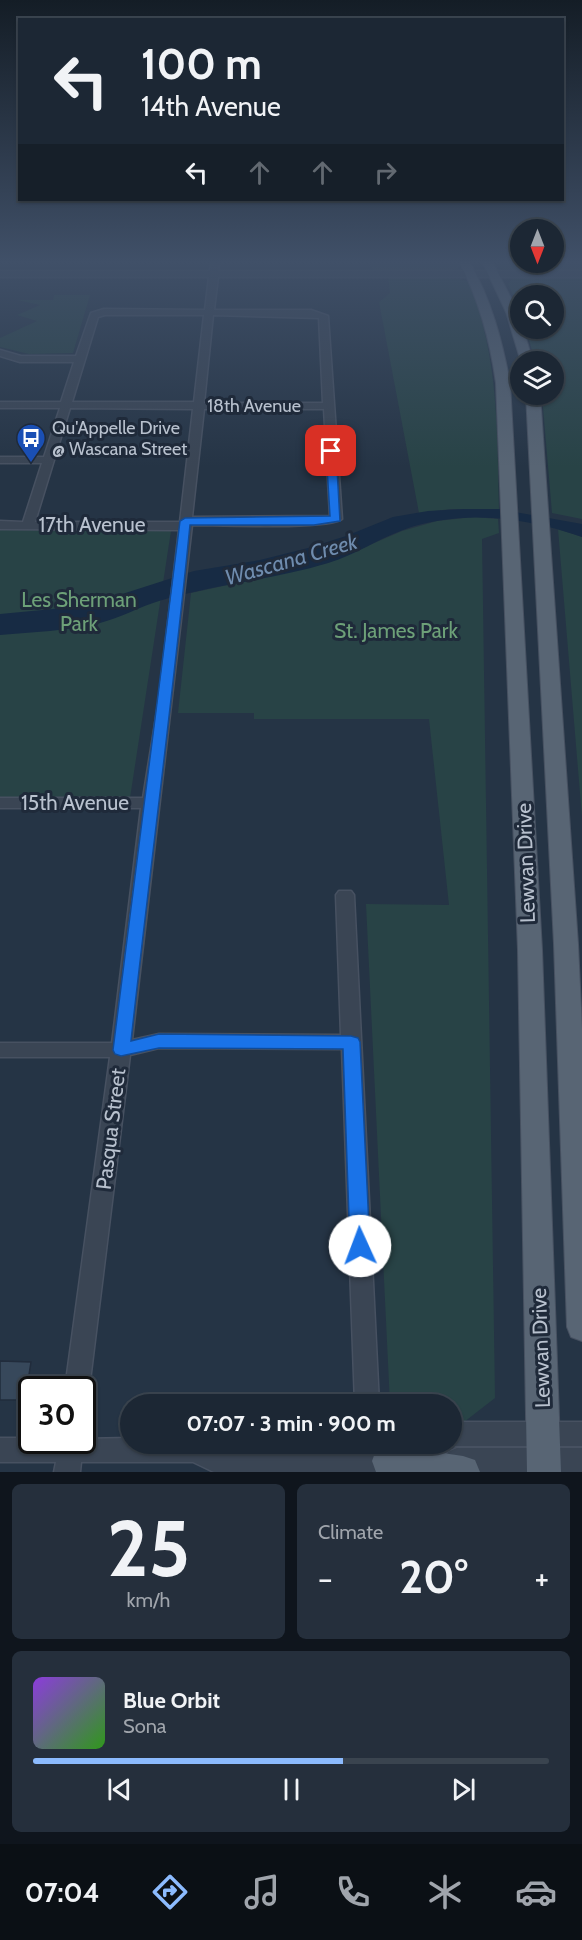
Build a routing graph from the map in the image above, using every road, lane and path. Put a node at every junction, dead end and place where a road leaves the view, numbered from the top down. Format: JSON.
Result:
{"nodes":[{"id":1,"x":89,"y":330,"type":"edge"},
{"id":2,"x":208,"y":330,"type":"edge"},
{"id":3,"x":324,"y":330,"type":"edge"},
{"id":4,"x":492,"y":330,"type":"edge"},
{"id":5,"x":517,"y":330,"type":"edge"},
{"id":6,"x":524,"y":351,"type":"edge"},
{"id":7,"x":0,"y":353,"type":"edge"},
{"id":8,"x":80,"y":359,"type":"junction"},
{"id":9,"x":0,"y":405,"type":"edge"},
{"id":10,"x":534,"y":405,"type":"edge"},
{"id":11,"x":65,"y":406,"type":"junction"},
{"id":12,"x":197,"y":406,"type":"junction"},
{"id":13,"x":328,"y":406,"type":"junction"},
{"id":14,"x":0,"y":460,"type":"edge"},
{"id":15,"x":49,"y":460,"type":"junction"},
{"id":16,"x":185,"y":524,"type":"junction"},
{"id":17,"x":0,"y":525,"type":"edge"},
{"id":18,"x":28,"y":525,"type":"junction"},
{"id":19,"x":0,"y":803,"type":"edge"},
{"id":20,"x":150,"y":803,"type":"junction"},
{"id":21,"x":345,"y":895,"type":"dead end"},
{"id":22,"x":351,"y":1042,"type":"junction"},
{"id":23,"x":0,"y":1050,"type":"edge"},
{"id":24,"x":121,"y":1050,"type":"junction"},
{"id":25,"x":582,"y":1327,"type":"edge"},
{"id":26,"x":79,"y":1376,"type":"edge"},
{"id":27,"x":367,"y":1394,"type":"edge"},
{"id":28,"x":582,"y":1434,"type":"edge"},
{"id":29,"x":462,"y":1436,"type":"edge"},
{"id":30,"x":0,"y":1450,"type":"edge"},
{"id":31,"x":18,"y":1451,"type":"edge"},
{"id":32,"x":120,"y":1451,"type":"edge"},
{"id":33,"x":96,"y":1453,"type":"edge"},
{"id":34,"x":209,"y":1454,"type":"edge"},
{"id":35,"x":544,"y":1455,"type":"edge"},
{"id":36,"x":582,"y":1461,"type":"edge"},
{"id":37,"x":376,"y":1465,"type":"edge"},
{"id":38,"x":463,"y":1472,"type":"edge"}],
"edges":[{"from":1,"to":8,"type":"street"},
{"from":2,"to":12,"type":"street","name":"Pasqua Street"},
{"from":3,"to":13,"type":"street"},
{"from":4,"to":35,"type":"main road","name":"Lewvan Drive"},
{"from":5,"to":6,"type":"main road"},
{"from":7,"to":8,"type":"street"},
{"from":8,"to":11,"type":"street"},
{"from":9,"to":11,"type":"street","name":"18th Avenue"},
{"from":10,"to":25,"type":"main road","name":"Lewvan Drive"},
{"from":11,"to":12,"type":"street","name":"18th Avenue"},
{"from":11,"to":15,"type":"street"},
{"from":12,"to":13,"type":"street","name":"18th Avenue"},
{"from":12,"to":16,"type":"street","name":"Pasqua Street"},
{"from":13,"to":16,"type":"street","name":"17th Avenue"},
{"from":14,"to":15,"type":"street"},
{"from":15,"to":18,"type":"street"},
{"from":16,"to":18,"type":"street","name":"17th Avenue"},
{"from":16,"to":20,"type":"street","name":"Pasqua Street"},
{"from":17,"to":18,"type":"street","name":"17th Avenue"},
{"from":19,"to":20,"type":"street","name":"15th Avenue"},
{"from":20,"to":24,"type":"street","name":"Pasqua Street"},
{"from":21,"to":22,"type":"street"},
{"from":22,"to":24,"type":"street"},
{"from":22,"to":27,"type":"street"},
{"from":23,"to":24,"type":"street"},
{"from":24,"to":26,"type":"street","name":"Pasqua Street"},
{"from":28,"to":35,"type":"street"},
{"from":29,"to":35,"type":"street"},
{"from":30,"to":31,"type":"street"},
{"from":32,"to":33,"type":"street"},
{"from":34,"to":37,"type":"street"},
{"from":35,"to":36,"type":"street"},
{"from":35,"to":37,"type":"street"},
{"from":37,"to":38,"type":"main road"}]}
